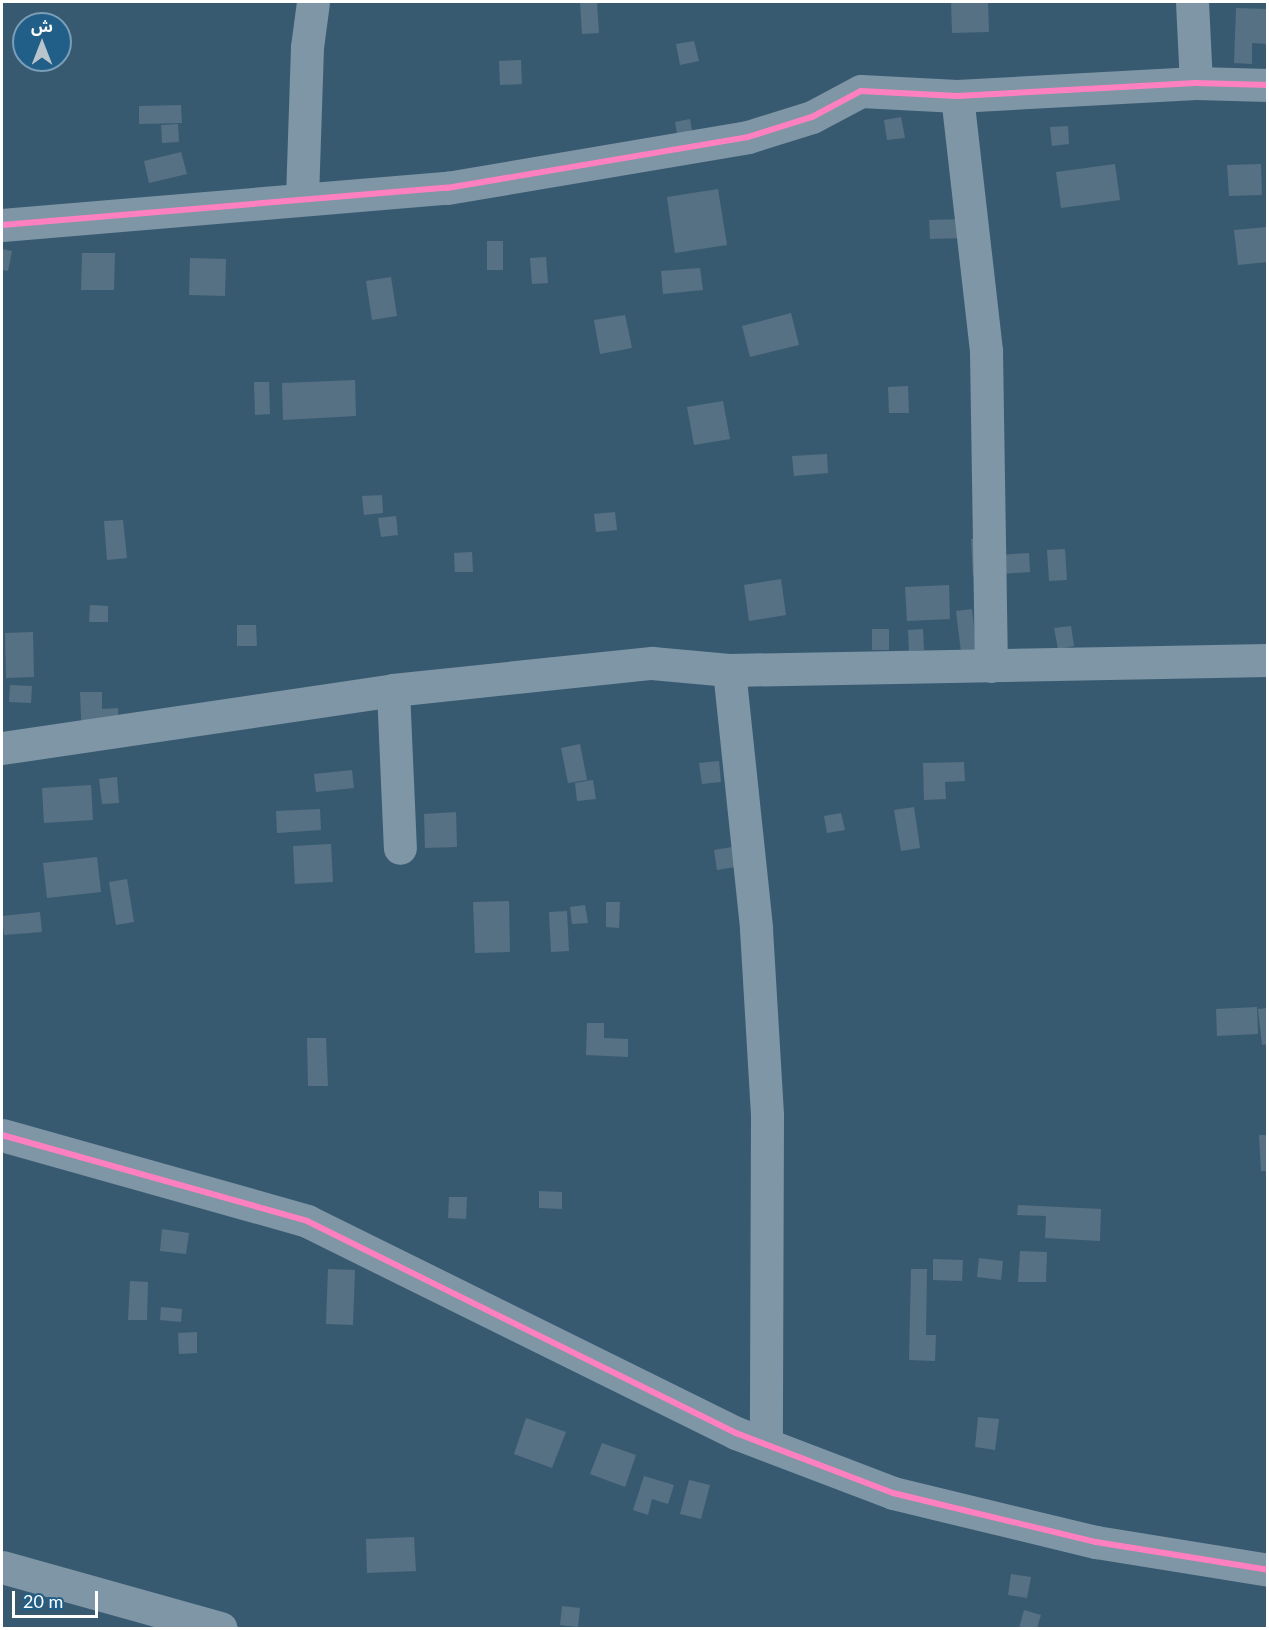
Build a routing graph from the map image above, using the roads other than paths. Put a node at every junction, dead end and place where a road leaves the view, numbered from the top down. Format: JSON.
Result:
{"nodes":[{"id":1,"x":313,"y":2,"type":"edge"},
{"id":2,"x":1192,"y":2,"type":"edge"},
{"id":3,"x":1196,"y":83,"type":"junction"},
{"id":4,"x":1268,"y":85,"type":"edge"},
{"id":5,"x":957,"y":96,"type":"junction"},
{"id":6,"x":302,"y":198,"type":"junction"},
{"id":7,"x":2,"y":225,"type":"edge"},
{"id":8,"x":1268,"y":660,"type":"edge"},
{"id":9,"x":991,"y":666,"type":"junction"},
{"id":10,"x":729,"y":670,"type":"junction"},
{"id":11,"x":393,"y":690,"type":"junction"},
{"id":12,"x":2,"y":748,"type":"edge"},
{"id":13,"x":400,"y":848,"type":"dead end"},
{"id":14,"x":2,"y":1135,"type":"edge"},
{"id":15,"x":766,"y":1444,"type":"junction"},
{"id":16,"x":2,"y":1567,"type":"edge"},
{"id":17,"x":1268,"y":1570,"type":"edge"},
{"id":18,"x":221,"y":1629,"type":"edge"}],
"edges":[{"from":1,"to":6,"type":"street"},
{"from":2,"to":3,"type":"street"},
{"from":3,"to":4,"type":"street"},
{"from":3,"to":5,"type":"street"},
{"from":5,"to":6,"type":"street"},
{"from":5,"to":9,"type":"street"},
{"from":6,"to":7,"type":"street"},
{"from":8,"to":9,"type":"street"},
{"from":9,"to":10,"type":"street"},
{"from":10,"to":11,"type":"street"},
{"from":10,"to":15,"type":"street"},
{"from":11,"to":12,"type":"street"},
{"from":11,"to":13,"type":"street"},
{"from":14,"to":15,"type":"street"},
{"from":15,"to":17,"type":"street"},
{"from":16,"to":18,"type":"street"}]}
